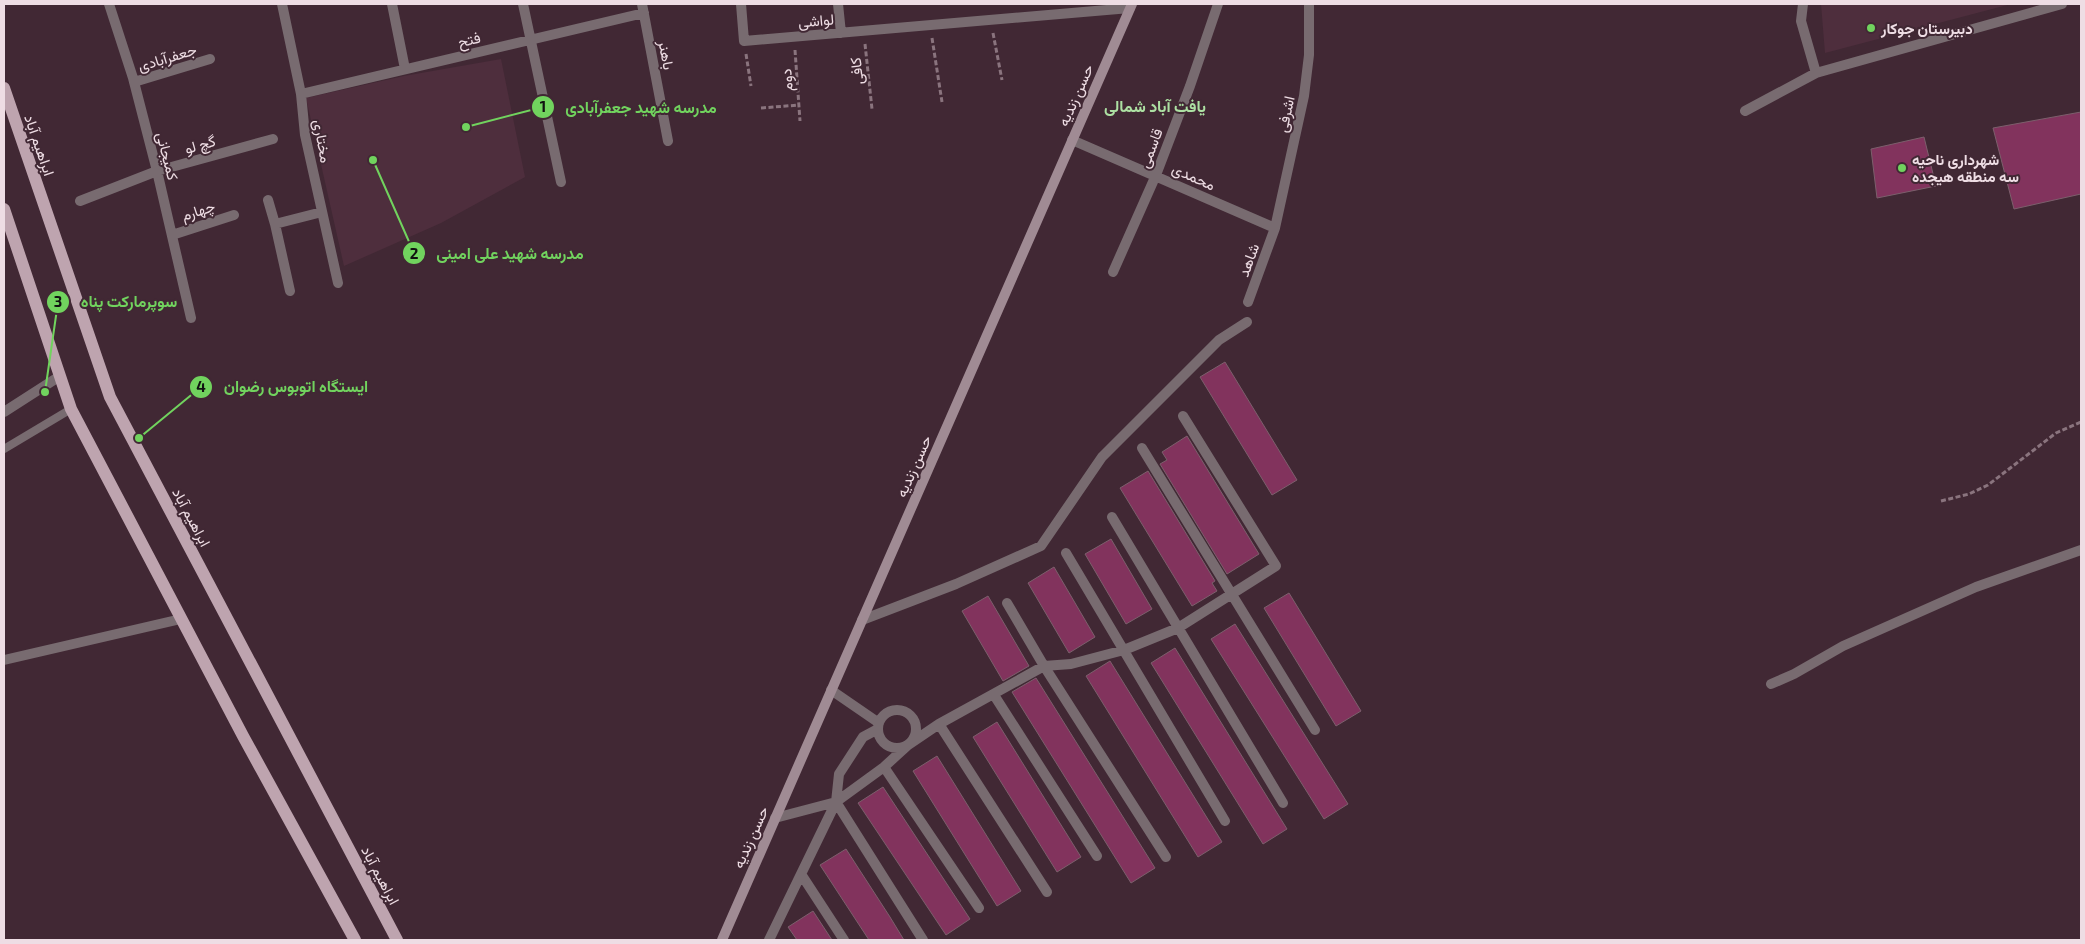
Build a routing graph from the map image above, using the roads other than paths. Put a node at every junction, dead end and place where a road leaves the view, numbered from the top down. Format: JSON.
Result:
{"nodes":[{"id":1,"x":108,"y":4,"type":"edge"},
{"id":2,"x":282,"y":4,"type":"edge"},
{"id":3,"x":392,"y":4,"type":"edge"},
{"id":4,"x":523,"y":4,"type":"edge"},
{"id":5,"x":741,"y":4,"type":"edge"},
{"id":6,"x":838,"y":4,"type":"edge"},
{"id":7,"x":1218,"y":4,"type":"edge"},
{"id":8,"x":1309,"y":4,"type":"edge"},
{"id":9,"x":1803,"y":4,"type":"edge"},
{"id":10,"x":2062,"y":4,"type":"edge"},
{"id":11,"x":1131,"y":6,"type":"edge"},
{"id":12,"x":643,"y":9,"type":"edge"},
{"id":13,"x":841,"y":33,"type":"junction"},
{"id":14,"x":531,"y":40,"type":"junction"},
{"id":15,"x":210,"y":59,"type":"dead end"},
{"id":16,"x":404,"y":69,"type":"junction"},
{"id":17,"x":1816,"y":73,"type":"junction"},
{"id":18,"x":134,"y":82,"type":"junction"},
{"id":19,"x":4,"y":88,"type":"edge"},
{"id":20,"x":301,"y":94,"type":"junction"},
{"id":21,"x":1745,"y":111,"type":"dead end"},
{"id":22,"x":274,"y":139,"type":"dead end"},
{"id":23,"x":1072,"y":140,"type":"junction"},
{"id":24,"x":668,"y":141,"type":"dead end"},
{"id":25,"x":157,"y":171,"type":"junction"},
{"id":26,"x":1156,"y":175,"type":"junction"},
{"id":27,"x":561,"y":182,"type":"dead end"},
{"id":28,"x":268,"y":200,"type":"dead end"},
{"id":29,"x":80,"y":201,"type":"dead end"},
{"id":30,"x":4,"y":209,"type":"edge"},
{"id":31,"x":322,"y":212,"type":"junction"},
{"id":32,"x":234,"y":214,"type":"dead end"},
{"id":33,"x":275,"y":224,"type":"junction"},
{"id":34,"x":1275,"y":228,"type":"junction"},
{"id":35,"x":172,"y":235,"type":"junction"},
{"id":36,"x":1112,"y":272,"type":"dead end"},
{"id":37,"x":338,"y":282,"type":"dead end"},
{"id":38,"x":290,"y":291,"type":"dead end"},
{"id":39,"x":1248,"y":302,"type":"dead end"},
{"id":40,"x":191,"y":318,"type":"dead end"},
{"id":41,"x":1247,"y":322,"type":"dead end"},
{"id":42,"x":60,"y":376,"type":"junction"},
{"id":43,"x":72,"y":409,"type":"junction"},
{"id":44,"x":4,"y":412,"type":"edge"},
{"id":45,"x":1184,"y":416,"type":"dead end"},
{"id":46,"x":1142,"y":448,"type":"dead end"},
{"id":47,"x":4,"y":449,"type":"edge"},
{"id":48,"x":1112,"y":517,"type":"dead end"},
{"id":49,"x":2081,"y":550,"type":"edge"},
{"id":50,"x":1066,"y":553,"type":"dead end"},
{"id":51,"x":1232,"y":595,"type":"junction"},
{"id":52,"x":1007,"y":603,"type":"dead end"},
{"id":53,"x":181,"y":619,"type":"junction"},
{"id":54,"x":862,"y":620,"type":"junction"},
{"id":55,"x":1178,"y":628,"type":"junction"},
{"id":56,"x":1124,"y":650,"type":"junction"},
{"id":57,"x":4,"y":660,"type":"edge"},
{"id":58,"x":1044,"y":666,"type":"junction"},
{"id":59,"x":1771,"y":684,"type":"dead end"},
{"id":60,"x":831,"y":690,"type":"junction"},
{"id":61,"x":994,"y":695,"type":"junction"},
{"id":62,"x":940,"y":724,"type":"junction"},
{"id":63,"x":879,"y":726,"type":"junction"},
{"id":64,"x":1315,"y":730,"type":"dead end"},
{"id":65,"x":908,"y":745,"type":"junction"},
{"id":66,"x":884,"y":767,"type":"junction"},
{"id":67,"x":836,"y":802,"type":"junction"},
{"id":68,"x":1283,"y":803,"type":"dead end"},
{"id":69,"x":775,"y":818,"type":"junction"},
{"id":70,"x":1225,"y":821,"type":"dead end"},
{"id":71,"x":1097,"y":856,"type":"dead end"},
{"id":72,"x":1166,"y":857,"type":"dead end"},
{"id":73,"x":801,"y":874,"type":"junction"},
{"id":74,"x":1047,"y":892,"type":"dead end"},
{"id":75,"x":979,"y":908,"type":"dead end"},
{"id":76,"x":770,"y":939,"type":"edge"},
{"id":77,"x":355,"y":940,"type":"edge"},
{"id":78,"x":397,"y":940,"type":"edge"},
{"id":79,"x":722,"y":940,"type":"edge"},
{"id":80,"x":844,"y":940,"type":"edge"},
{"id":81,"x":922,"y":940,"type":"edge"}],
"edges":[{"from":1,"to":18,"type":"street","name":"کمیجانی"},
{"from":2,"to":20,"type":"street","name":"مختاری"},
{"from":3,"to":16,"type":"street"},
{"from":4,"to":14,"type":"street"},
{"from":5,"to":13,"type":"street","name":"لواشی"},
{"from":6,"to":13,"type":"street"},
{"from":7,"to":26,"type":"street","name":"قاسمی"},
{"from":8,"to":34,"type":"street","name":"اشرفی"},
{"from":9,"to":17,"type":"street"},
{"from":10,"to":17,"type":"street"},
{"from":11,"to":13,"type":"street","name":"لواشی"},
{"from":11,"to":23,"type":"street","name":"حسن زندیه"},
{"from":12,"to":14,"type":"street","name":"فتح"},
{"from":12,"to":24,"type":"street","name":"باهنر"},
{"from":14,"to":16,"type":"street","name":"فتح"},
{"from":14,"to":27,"type":"street"},
{"from":15,"to":18,"type":"street","name":"جعفرآبادی"},
{"from":16,"to":20,"type":"street","name":"فتح"},
{"from":17,"to":21,"type":"street"},
{"from":18,"to":25,"type":"street","name":"کمیجانی"},
{"from":19,"to":78,"type":"main road","name":"ابراهیم آباد"},
{"from":20,"to":31,"type":"street","name":"مختاری"},
{"from":22,"to":25,"type":"street","name":"گچ لو"},
{"from":23,"to":26,"type":"street","name":"محمدی"},
{"from":23,"to":54,"type":"street","name":"حسن زندیه"},
{"from":25,"to":29,"type":"street","name":"گچ لو"},
{"from":25,"to":35,"type":"street","name":"کمیجانی"},
{"from":26,"to":34,"type":"street","name":"محمدی"},
{"from":26,"to":36,"type":"street","name":"قاسمی"},
{"from":28,"to":33,"type":"street"},
{"from":30,"to":42,"type":"main road"},
{"from":31,"to":33,"type":"street"},
{"from":31,"to":37,"type":"street","name":"مختاری"},
{"from":32,"to":35,"type":"street","name":"چهارم"},
{"from":33,"to":38,"type":"street"},
{"from":34,"to":39,"type":"street","name":"شاهد"},
{"from":35,"to":40,"type":"street","name":"کمیجانی"},
{"from":41,"to":54,"type":"street"},
{"from":42,"to":43,"type":"main road"},
{"from":42,"to":44,"type":"street"},
{"from":43,"to":47,"type":"lane"},
{"from":43,"to":53,"type":"main road"},
{"from":45,"to":51,"type":"street"},
{"from":46,"to":51,"type":"street"},
{"from":48,"to":55,"type":"street"},
{"from":49,"to":59,"type":"street"},
{"from":50,"to":56,"type":"street"},
{"from":51,"to":55,"type":"street"},
{"from":51,"to":64,"type":"street"},
{"from":52,"to":58,"type":"street"},
{"from":53,"to":57,"type":"street"},
{"from":53,"to":77,"type":"main road"},
{"from":54,"to":60,"type":"street","name":"حسن زندیه"},
{"from":55,"to":56,"type":"street"},
{"from":55,"to":68,"type":"street"},
{"from":56,"to":58,"type":"street"},
{"from":56,"to":70,"type":"street"},
{"from":58,"to":61,"type":"street"},
{"from":58,"to":72,"type":"street"},
{"from":60,"to":63,"type":"street"},
{"from":60,"to":69,"type":"street","name":"حسن زندیه"},
{"from":61,"to":62,"type":"street"},
{"from":61,"to":71,"type":"street"},
{"from":62,"to":65,"type":"street"},
{"from":62,"to":74,"type":"street"},
{"from":63,"to":65,"type":"street"},
{"from":63,"to":65,"type":"street"},
{"from":63,"to":67,"type":"street"},
{"from":65,"to":66,"type":"street"},
{"from":66,"to":67,"type":"street"},
{"from":66,"to":75,"type":"street"},
{"from":67,"to":69,"type":"street"},
{"from":67,"to":73,"type":"street"},
{"from":67,"to":81,"type":"street"},
{"from":69,"to":79,"type":"street","name":"حسن زندیه"},
{"from":73,"to":76,"type":"street"},
{"from":73,"to":80,"type":"street"}]}
